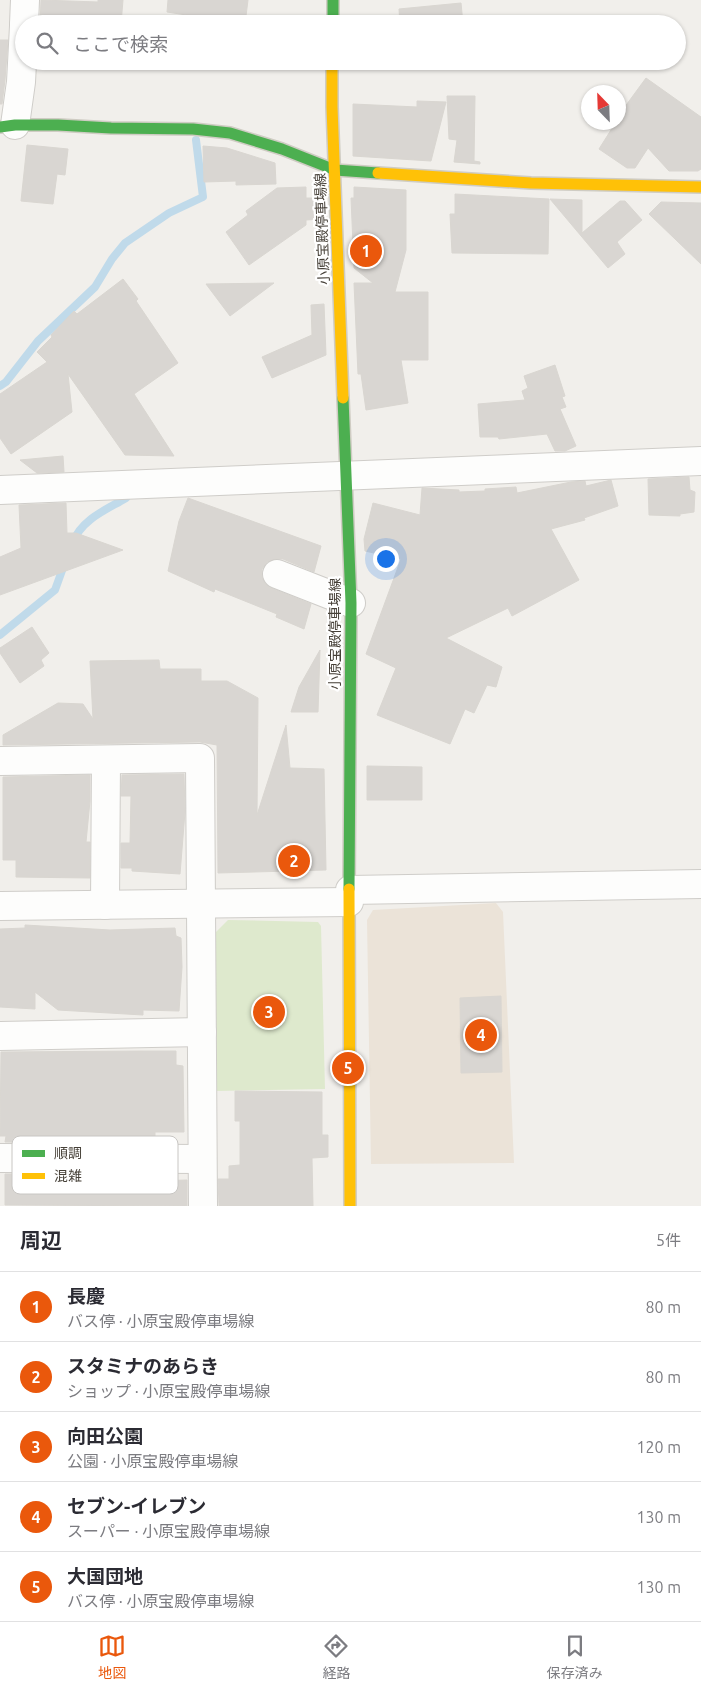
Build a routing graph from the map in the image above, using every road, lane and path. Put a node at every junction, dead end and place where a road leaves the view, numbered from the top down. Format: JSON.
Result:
{"nodes":[{"id":1,"x":25,"y":0,"type":"edge"},
{"id":2,"x":333,"y":0,"type":"edge"},
{"id":3,"x":24,"y":15,"type":"edge"},
{"id":4,"x":333,"y":15,"type":"edge"},
{"id":5,"x":22,"y":70,"type":"edge"},
{"id":6,"x":332,"y":70,"type":"edge"},
{"id":7,"x":8,"y":126,"type":"edge"},
{"id":8,"x":335,"y":170,"type":"junction"},
{"id":9,"x":700,"y":188,"type":"edge"},
{"id":10,"x":701,"y":461,"type":"edge"},
{"id":11,"x":346,"y":475,"type":"junction"},
{"id":12,"x":0,"y":490,"type":"edge"},
{"id":13,"x":276,"y":574,"type":"dead end"},
{"id":14,"x":351,"y":603,"type":"junction"},
{"id":15,"x":106,"y":760,"type":"junction"},
{"id":16,"x":0,"y":761,"type":"edge"},
{"id":17,"x":701,"y":884,"type":"edge"},
{"id":18,"x":349,"y":896,"type":"junction"},
{"id":19,"x":201,"y":904,"type":"junction"},
{"id":20,"x":106,"y":905,"type":"junction"},
{"id":21,"x":0,"y":906,"type":"edge"},
{"id":22,"x":202,"y":1032,"type":"junction"},
{"id":23,"x":0,"y":1036,"type":"edge"},
{"id":24,"x":178,"y":1158,"type":"edge"},
{"id":25,"x":202,"y":1158,"type":"junction"},
{"id":26,"x":203,"y":1206,"type":"edge"},
{"id":27,"x":350,"y":1206,"type":"edge"}],
"edges":[{"from":1,"to":3,"type":"street"},
{"from":2,"to":4,"type":"main road"},
{"from":5,"to":7,"type":"street"},
{"from":6,"to":8,"type":"main road","name":"小原宝殿停車場線"},
{"from":7,"to":8,"type":"main road"},
{"from":8,"to":9,"type":"main road"},
{"from":8,"to":11,"type":"main road","name":"小原宝殿停車場線"},
{"from":10,"to":11,"type":"street"},
{"from":11,"to":12,"type":"street"},
{"from":11,"to":14,"type":"main road","name":"小原宝殿停車場線"},
{"from":13,"to":14,"type":"street"},
{"from":14,"to":18,"type":"main road","name":"小原宝殿停車場線"},
{"from":15,"to":16,"type":"street"},
{"from":15,"to":19,"type":"street"},
{"from":15,"to":20,"type":"street"},
{"from":17,"to":18,"type":"street"},
{"from":18,"to":19,"type":"street"},
{"from":18,"to":27,"type":"main road","name":"小原宝殿停車場線"},
{"from":19,"to":20,"type":"street"},
{"from":19,"to":22,"type":"street"},
{"from":20,"to":21,"type":"street"},
{"from":22,"to":23,"type":"street"},
{"from":22,"to":25,"type":"street"},
{"from":24,"to":25,"type":"street"},
{"from":25,"to":26,"type":"street"}]}
